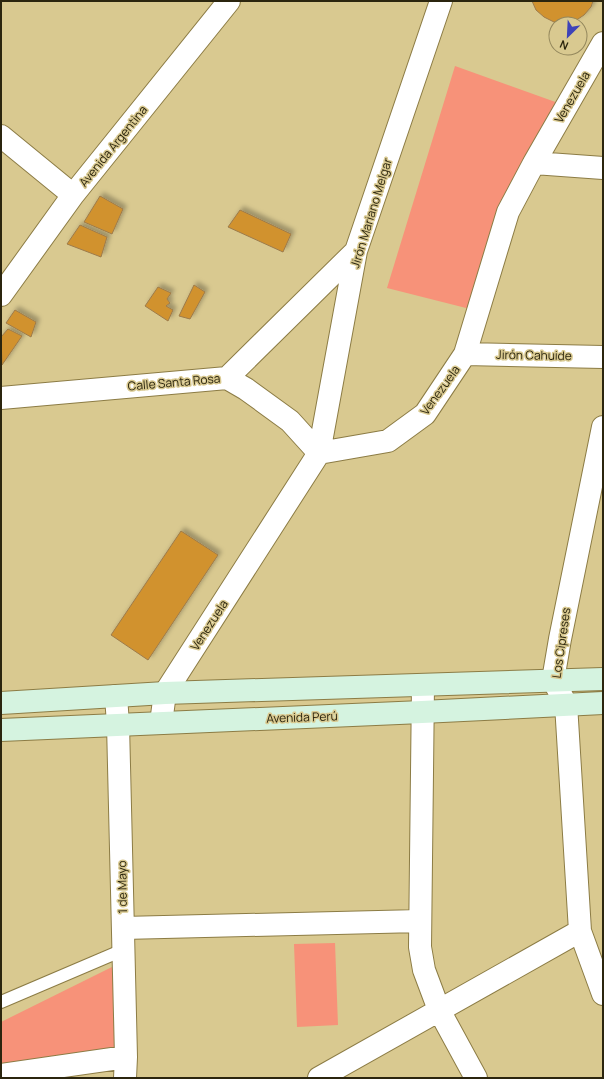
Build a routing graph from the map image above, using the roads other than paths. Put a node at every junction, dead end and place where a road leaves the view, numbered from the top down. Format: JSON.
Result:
{"nodes":[{"id":1,"x":229,"y":1,"type":"edge"},
{"id":2,"x":441,"y":1,"type":"edge"},
{"id":3,"x":603,"y":43,"type":"edge"},
{"id":4,"x":1,"y":136,"type":"edge"},
{"id":5,"x":534,"y":163,"type":"junction"},
{"id":6,"x":603,"y":168,"type":"edge"},
{"id":7,"x":73,"y":195,"type":"junction"},
{"id":8,"x":356,"y":251,"type":"junction"},
{"id":9,"x":1,"y":295,"type":"edge"},
{"id":10,"x":465,"y":354,"type":"junction"},
{"id":11,"x":603,"y":356,"type":"edge"},
{"id":12,"x":227,"y":378,"type":"junction"},
{"id":13,"x":1,"y":398,"type":"edge"},
{"id":14,"x":603,"y":427,"type":"edge"},
{"id":15,"x":319,"y":453,"type":"junction"},
{"id":16,"x":603,"y":679,"type":"edge"},
{"id":17,"x":553,"y":680,"type":"junction"},
{"id":18,"x":423,"y":685,"type":"junction"},
{"id":19,"x":165,"y":694,"type":"junction"},
{"id":20,"x":116,"y":696,"type":"junction"},
{"id":21,"x":1,"y":702,"type":"edge"},
{"id":22,"x":603,"y":703,"type":"edge"},
{"id":23,"x":566,"y":704,"type":"junction"},
{"id":24,"x":422,"y":712,"type":"junction"},
{"id":25,"x":161,"y":723,"type":"junction"},
{"id":26,"x":118,"y":724,"type":"junction"},
{"id":27,"x":1,"y":730,"type":"edge"},
{"id":28,"x":420,"y":921,"type":"junction"},
{"id":29,"x":123,"y":928,"type":"junction"},
{"id":30,"x":580,"y":931,"type":"junction"},
{"id":31,"x":123,"y":950,"type":"junction"},
{"id":32,"x":603,"y":994,"type":"edge"},
{"id":33,"x":1,"y":1002,"type":"edge"},
{"id":34,"x":439,"y":1010,"type":"junction"},
{"id":35,"x":126,"y":1057,"type":"junction"},
{"id":36,"x":1,"y":1075,"type":"edge"},
{"id":37,"x":125,"y":1078,"type":"edge"},
{"id":38,"x":319,"y":1078,"type":"edge"},
{"id":39,"x":476,"y":1078,"type":"edge"}],
"edges":[{"from":1,"to":7,"type":"street","name":"Avenida Argentina"},
{"from":2,"to":8,"type":"street","name":"Jirón Mariano Melgar"},
{"from":3,"to":5,"type":"street","name":"Venezuela"},
{"from":4,"to":7,"type":"street"},
{"from":5,"to":6,"type":"street"},
{"from":5,"to":10,"type":"street","name":"Venezuela"},
{"from":7,"to":9,"type":"street","name":"Avenida Argentina"},
{"from":8,"to":12,"type":"street"},
{"from":8,"to":15,"type":"street","name":"Jirón Mariano Melgar"},
{"from":10,"to":11,"type":"street","name":"Jirón Cahuide"},
{"from":10,"to":15,"type":"street","name":"Venezuela"},
{"from":12,"to":13,"type":"street","name":"Calle Santa Rosa"},
{"from":12,"to":15,"type":"street","name":"Calle Santa Rosa"},
{"from":14,"to":17,"type":"street","name":"Los Cipreses"},
{"from":15,"to":19,"type":"street","name":"Venezuela"},
{"from":16,"to":17,"type":"main road"},
{"from":17,"to":18,"type":"main road"},
{"from":17,"to":23,"type":"street","name":"Los Cipreses"},
{"from":18,"to":19,"type":"main road"},
{"from":18,"to":24,"type":"street"},
{"from":19,"to":20,"type":"main road"},
{"from":19,"to":25,"type":"street","name":"Venezuela"},
{"from":20,"to":21,"type":"main road"},
{"from":20,"to":26,"type":"street","name":"1 de Mayo"},
{"from":22,"to":23,"type":"main road","name":"Avenida Perú"},
{"from":23,"to":24,"type":"main road","name":"Avenida Perú"},
{"from":23,"to":30,"type":"street","name":"Los Cipreses"},
{"from":24,"to":25,"type":"main road","name":"Avenida Perú"},
{"from":24,"to":28,"type":"street"},
{"from":25,"to":26,"type":"main road","name":"Avenida Perú"},
{"from":26,"to":27,"type":"main road","name":"Avenida Perú"},
{"from":26,"to":29,"type":"street","name":"1 de Mayo"},
{"from":28,"to":29,"type":"street"},
{"from":28,"to":34,"type":"street"},
{"from":29,"to":31,"type":"street","name":"1 de Mayo"},
{"from":30,"to":32,"type":"street","name":"Los Cipreses"},
{"from":30,"to":34,"type":"street"},
{"from":31,"to":33,"type":"lane"},
{"from":31,"to":35,"type":"street","name":"1 de Mayo"},
{"from":34,"to":38,"type":"street"},
{"from":34,"to":39,"type":"street"},
{"from":35,"to":36,"type":"street"},
{"from":35,"to":37,"type":"street","name":"1 de Mayo"}]}
